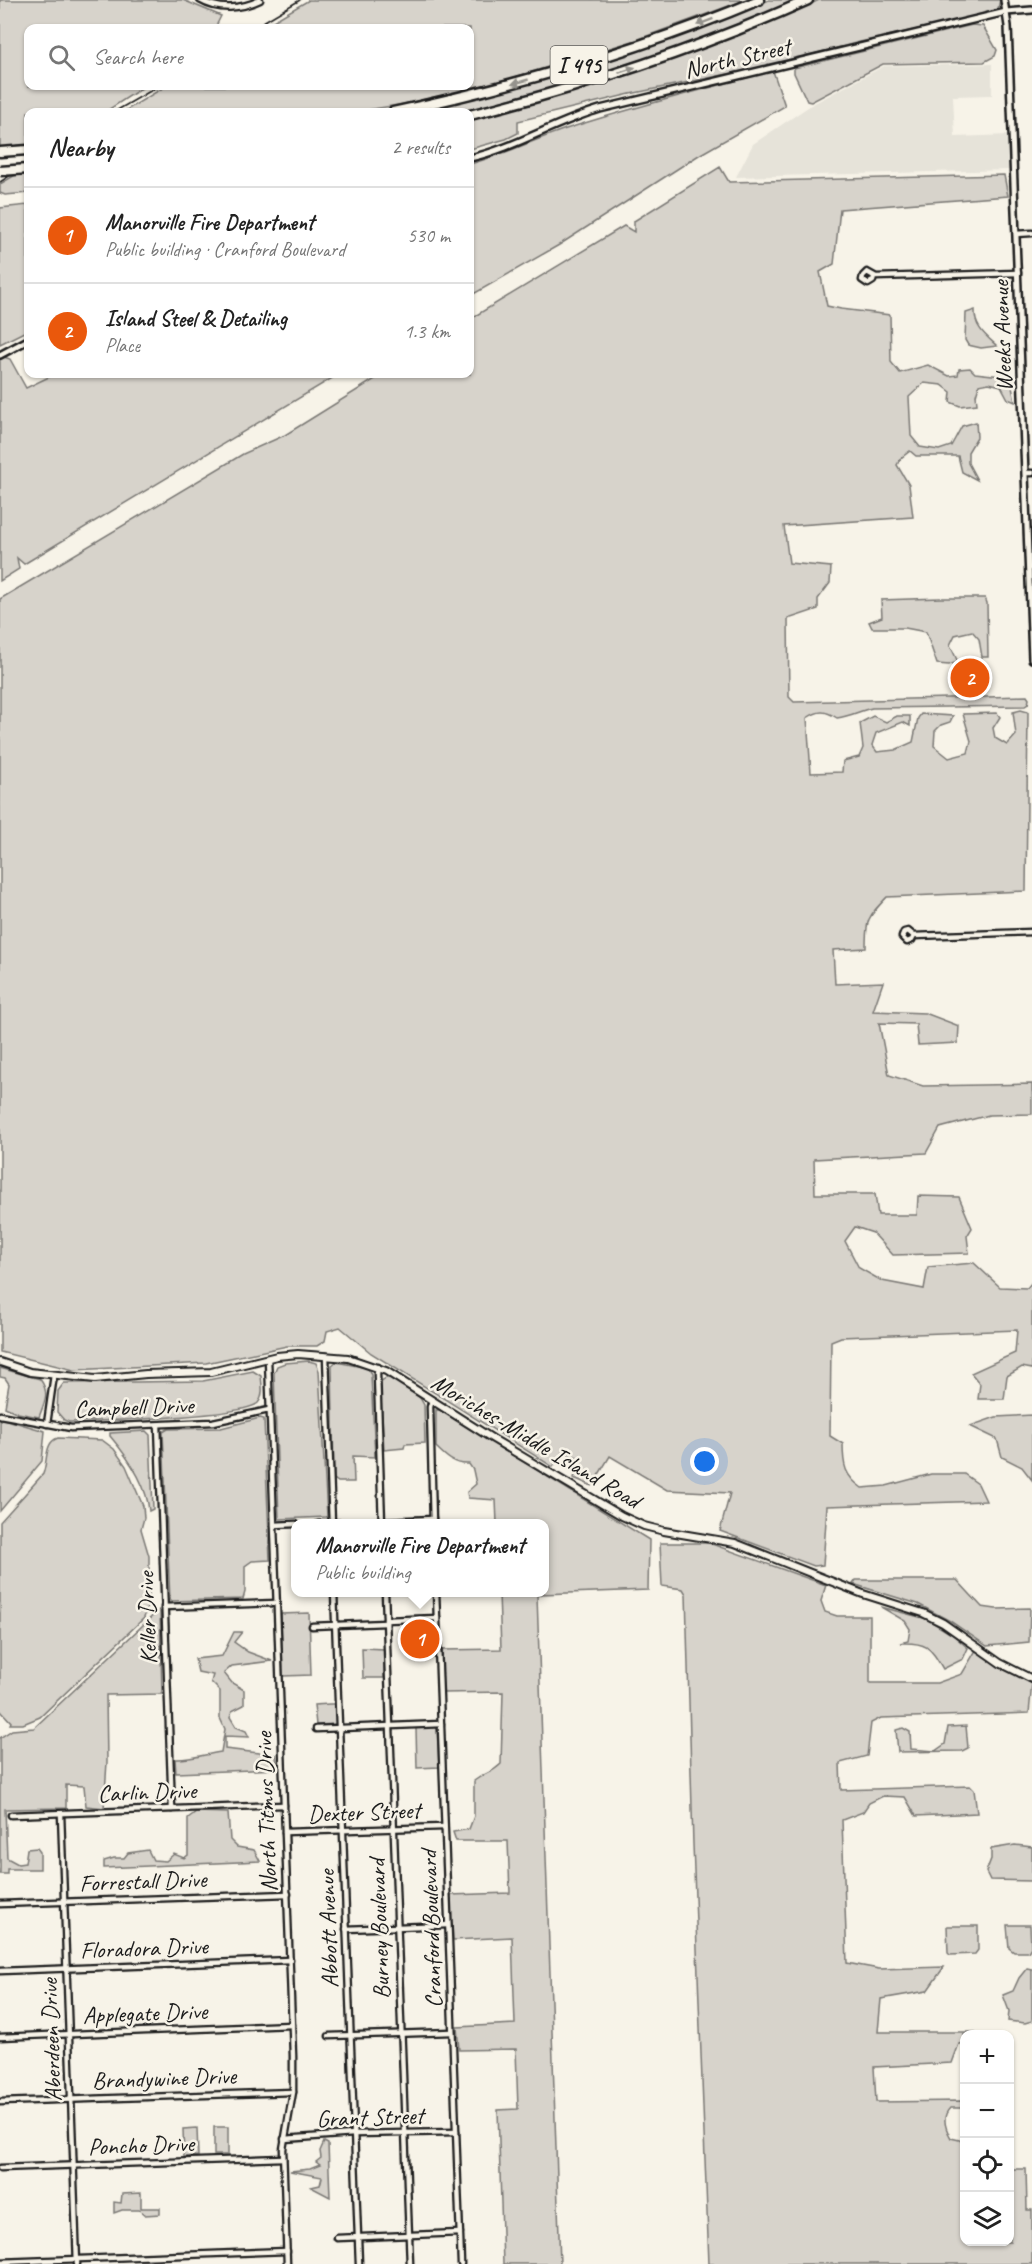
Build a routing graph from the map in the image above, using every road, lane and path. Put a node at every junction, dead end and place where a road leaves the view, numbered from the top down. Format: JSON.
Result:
{"nodes":[{"id":1,"x":200,"y":0,"type":"edge"},
{"id":2,"x":260,"y":0,"type":"edge"},
{"id":3,"x":759,"y":0,"type":"edge"},
{"id":4,"x":808,"y":0,"type":"edge"},
{"id":5,"x":1004,"y":0,"type":"edge"},
{"id":6,"x":1032,"y":10,"type":"edge"},
{"id":7,"x":1006,"y":12,"type":"junction"},
{"id":8,"x":411,"y":108,"type":"edge"},
{"id":9,"x":474,"y":114,"type":"edge"},
{"id":10,"x":24,"y":150,"type":"edge"},
{"id":11,"x":0,"y":152,"type":"edge"},
{"id":12,"x":474,"y":157,"type":"edge"},
{"id":13,"x":24,"y":169,"type":"edge"},
{"id":14,"x":0,"y":171,"type":"edge"},
{"id":15,"x":1032,"y":233,"type":"edge"},
{"id":16,"x":1016,"y":234,"type":"junction"},
{"id":17,"x":1018,"y":273,"type":"junction"},
{"id":18,"x":874,"y":277,"type":"dead end"},
{"id":19,"x":24,"y":342,"type":"edge"},
{"id":20,"x":0,"y":355,"type":"edge"},
{"id":21,"x":1025,"y":473,"type":"junction"},
{"id":22,"x":1032,"y":473,"type":"edge"},
{"id":23,"x":1032,"y":659,"type":"edge"},
{"id":24,"x":1032,"y":932,"type":"edge"},
{"id":25,"x":914,"y":936,"type":"dead end"},
{"id":26,"x":326,"y":1356,"type":"junction"},
{"id":27,"x":268,"y":1359,"type":"junction"},
{"id":28,"x":0,"y":1362,"type":"edge"},
{"id":29,"x":378,"y":1367,"type":"junction"},
{"id":30,"x":54,"y":1375,"type":"junction"},
{"id":31,"x":432,"y":1400,"type":"junction"},
{"id":32,"x":269,"y":1410,"type":"junction"},
{"id":33,"x":0,"y":1415,"type":"edge"},
{"id":34,"x":47,"y":1424,"type":"junction"},
{"id":35,"x":158,"y":1425,"type":"junction"},
{"id":36,"x":332,"y":1519,"type":"edge"},
{"id":37,"x":382,"y":1519,"type":"edge"},
{"id":38,"x":433,"y":1519,"type":"edge"},
{"id":39,"x":291,"y":1524,"type":"edge"},
{"id":40,"x":274,"y":1525,"type":"junction"},
{"id":41,"x":334,"y":1597,"type":"edge"},
{"id":42,"x":385,"y":1597,"type":"edge"},
{"id":43,"x":436,"y":1597,"type":"edge"},
{"id":44,"x":277,"y":1603,"type":"junction"},
{"id":45,"x":164,"y":1607,"type":"junction"},
{"id":46,"x":437,"y":1618,"type":"junction"},
{"id":47,"x":386,"y":1622,"type":"junction"},
{"id":48,"x":335,"y":1625,"type":"junction"},
{"id":49,"x":312,"y":1626,"type":"dead end"},
{"id":50,"x":1032,"y":1679,"type":"edge"},
{"id":51,"x":441,"y":1724,"type":"junction"},
{"id":52,"x":390,"y":1726,"type":"junction"},
{"id":53,"x":339,"y":1728,"type":"junction"},
{"id":54,"x":316,"y":1729,"type":"dead end"},
{"id":55,"x":284,"y":1805,"type":"junction"},
{"id":56,"x":172,"y":1809,"type":"junction"},
{"id":57,"x":61,"y":1814,"type":"junction"},
{"id":58,"x":11,"y":1815,"type":"dead end"},
{"id":59,"x":444,"y":1827,"type":"junction"},
{"id":60,"x":393,"y":1829,"type":"junction"},
{"id":61,"x":343,"y":1830,"type":"junction"},
{"id":62,"x":285,"y":1832,"type":"junction"},
{"id":63,"x":288,"y":1894,"type":"junction"},
{"id":64,"x":64,"y":1902,"type":"junction"},
{"id":65,"x":0,"y":1904,"type":"edge"},
{"id":66,"x":448,"y":1925,"type":"junction"},
{"id":67,"x":397,"y":1928,"type":"junction"},
{"id":68,"x":346,"y":1929,"type":"junction"},
{"id":69,"x":290,"y":1960,"type":"junction"},
{"id":70,"x":66,"y":1969,"type":"junction"},
{"id":71,"x":0,"y":1971,"type":"edge"},
{"id":72,"x":292,"y":2025,"type":"junction"},
{"id":73,"x":452,"y":2032,"type":"junction"},
{"id":74,"x":401,"y":2033,"type":"junction"},
{"id":75,"x":68,"y":2034,"type":"junction"},
{"id":76,"x":329,"y":2036,"type":"dead end"},
{"id":77,"x":350,"y":2036,"type":"junction"},
{"id":78,"x":0,"y":2037,"type":"edge"},
{"id":79,"x":292,"y":2092,"type":"junction"},
{"id":80,"x":71,"y":2100,"type":"junction"},
{"id":81,"x":0,"y":2102,"type":"edge"},
{"id":82,"x":456,"y":2132,"type":"junction"},
{"id":83,"x":354,"y":2134,"type":"junction"},
{"id":84,"x":405,"y":2134,"type":"junction"},
{"id":85,"x":284,"y":2139,"type":"junction"},
{"id":86,"x":283,"y":2158,"type":"junction"},
{"id":87,"x":74,"y":2165,"type":"junction"},
{"id":88,"x":0,"y":2168,"type":"edge"},
{"id":89,"x":459,"y":2233,"type":"junction"},
{"id":90,"x":409,"y":2235,"type":"junction"},
{"id":91,"x":358,"y":2237,"type":"junction"},
{"id":92,"x":337,"y":2238,"type":"dead end"},
{"id":93,"x":286,"y":2251,"type":"junction"},
{"id":94,"x":0,"y":2262,"type":"edge"},
{"id":95,"x":77,"y":2262,"type":"edge"},
{"id":96,"x":287,"y":2264,"type":"edge"},
{"id":97,"x":359,"y":2264,"type":"edge"},
{"id":98,"x":410,"y":2264,"type":"edge"},
{"id":99,"x":461,"y":2264,"type":"edge"}],
"edges":[{"from":1,"to":2,"type":"street"},
{"from":3,"to":8,"type":"highway","number":"I 495","one_way":true},
{"from":9,"to":4,"type":"highway","number":"I 495","one_way":true},
{"from":5,"to":7,"type":"street"},
{"from":6,"to":7,"type":"street","name":"North Street"},
{"from":7,"to":12,"type":"street","name":"North Street"},
{"from":7,"to":16,"type":"street","name":"Weeks Avenue"},
{"from":10,"to":11,"type":"highway"},
{"from":13,"to":14,"type":"highway","bridge":true},
{"from":15,"to":16,"type":"street"},
{"from":16,"to":17,"type":"street","name":"Weeks Avenue"},
{"from":17,"to":18,"type":"street"},
{"from":17,"to":21,"type":"street","name":"Weeks Avenue"},
{"from":19,"to":20,"type":"street"},
{"from":21,"to":22,"type":"street"},
{"from":21,"to":23,"type":"street","name":"Weeks Avenue"},
{"from":24,"to":25,"type":"street"},
{"from":26,"to":27,"type":"main road","name":"Moriches-Middle Island Road"},
{"from":26,"to":29,"type":"main road","name":"Moriches-Middle Island Road"},
{"from":26,"to":36,"type":"street"},
{"from":27,"to":30,"type":"main road","name":"Moriches-Middle Island Road"},
{"from":27,"to":32,"type":"street","name":"North Titmus Drive"},
{"from":28,"to":30,"type":"main road","name":"Moriches-Middle Island Road"},
{"from":29,"to":31,"type":"main road","name":"Moriches-Middle Island Road"},
{"from":29,"to":37,"type":"street"},
{"from":30,"to":34,"type":"street"},
{"from":31,"to":38,"type":"street"},
{"from":31,"to":50,"type":"main road","name":"Moriches-Middle Island Road"},
{"from":32,"to":35,"type":"street","name":"Campbell Drive"},
{"from":32,"to":40,"type":"street","name":"North Titmus Drive"},
{"from":33,"to":34,"type":"street","name":"Campbell Drive"},
{"from":34,"to":35,"type":"street","name":"Campbell Drive"},
{"from":35,"to":45,"type":"street","name":"Keller Drive"},
{"from":39,"to":40,"type":"street"},
{"from":40,"to":44,"type":"street","name":"North Titmus Drive"},
{"from":41,"to":48,"type":"street","name":"Abbott Avenue"},
{"from":42,"to":47,"type":"street","name":"Burney Boulevard"},
{"from":43,"to":46,"type":"street","name":"Cranford Boulevard"},
{"from":44,"to":45,"type":"street"},
{"from":44,"to":55,"type":"street","name":"North Titmus Drive"},
{"from":45,"to":56,"type":"street","name":"Keller Drive"},
{"from":46,"to":47,"type":"street"},
{"from":46,"to":51,"type":"street","name":"Cranford Boulevard"},
{"from":47,"to":48,"type":"street"},
{"from":47,"to":52,"type":"street","name":"Burney Boulevard"},
{"from":48,"to":49,"type":"street"},
{"from":48,"to":53,"type":"street","name":"Abbott Avenue"},
{"from":51,"to":52,"type":"street"},
{"from":51,"to":59,"type":"street","name":"Cranford Boulevard"},
{"from":52,"to":53,"type":"street"},
{"from":52,"to":60,"type":"street","name":"Burney Boulevard"},
{"from":53,"to":54,"type":"street"},
{"from":53,"to":61,"type":"street","name":"Abbott Avenue"},
{"from":55,"to":56,"type":"street","name":"Carlin Drive"},
{"from":55,"to":62,"type":"street","name":"North Titmus Drive"},
{"from":56,"to":57,"type":"street","name":"Carlin Drive"},
{"from":57,"to":58,"type":"street","name":"Carlin Drive"},
{"from":57,"to":64,"type":"street","name":"Aberdeen Drive"},
{"from":59,"to":60,"type":"street","name":"Dexter Street"},
{"from":59,"to":66,"type":"street","name":"Cranford Boulevard"},
{"from":60,"to":61,"type":"street","name":"Dexter Street"},
{"from":60,"to":67,"type":"street","name":"Burney Boulevard"},
{"from":61,"to":62,"type":"street","name":"Dexter Street"},
{"from":61,"to":68,"type":"street","name":"Abbott Avenue"},
{"from":62,"to":63,"type":"street","name":"North Titmus Drive"},
{"from":63,"to":64,"type":"street","name":"Forrestall Drive"},
{"from":63,"to":69,"type":"street","name":"North Titmus Drive"},
{"from":64,"to":65,"type":"street","name":"Forrestall Drive"},
{"from":64,"to":70,"type":"street","name":"Aberdeen Drive"},
{"from":66,"to":67,"type":"street"},
{"from":66,"to":73,"type":"street","name":"Cranford Boulevard"},
{"from":67,"to":68,"type":"street"},
{"from":67,"to":74,"type":"street","name":"Burney Boulevard"},
{"from":68,"to":77,"type":"street","name":"Abbott Avenue"},
{"from":69,"to":70,"type":"street","name":"Floradora Drive"},
{"from":69,"to":72,"type":"street","name":"North Titmus Drive"},
{"from":70,"to":71,"type":"street","name":"Floradora Drive"},
{"from":70,"to":75,"type":"street","name":"Aberdeen Drive"},
{"from":72,"to":75,"type":"street","name":"Applegate Drive"},
{"from":72,"to":79,"type":"street","name":"North Titmus Drive"},
{"from":73,"to":74,"type":"street"},
{"from":73,"to":82,"type":"street","name":"Cranford Boulevard"},
{"from":74,"to":77,"type":"street"},
{"from":74,"to":84,"type":"street","name":"Burney Boulevard"},
{"from":75,"to":78,"type":"street","name":"Applegate Drive"},
{"from":75,"to":80,"type":"street","name":"Aberdeen Drive"},
{"from":76,"to":77,"type":"street"},
{"from":77,"to":83,"type":"street","name":"Abbott Avenue"},
{"from":79,"to":80,"type":"street","name":"Brandywine Drive"},
{"from":79,"to":85,"type":"street","name":"North Titmus Drive"},
{"from":80,"to":81,"type":"street","name":"Brandywine Drive"},
{"from":80,"to":87,"type":"street","name":"Aberdeen Drive"},
{"from":82,"to":84,"type":"street","name":"Grant Street"},
{"from":82,"to":89,"type":"street","name":"Cranford Boulevard"},
{"from":83,"to":84,"type":"street","name":"Grant Street"},
{"from":83,"to":85,"type":"street","name":"Grant Street"},
{"from":83,"to":91,"type":"street","name":"Abbott Avenue"},
{"from":84,"to":90,"type":"street","name":"Burney Boulevard"},
{"from":85,"to":86,"type":"street","name":"North Titmus Drive"},
{"from":86,"to":87,"type":"street","name":"Poncho Drive"},
{"from":86,"to":93,"type":"street","name":"North Titmus Drive"},
{"from":87,"to":88,"type":"street","name":"Poncho Drive"},
{"from":87,"to":95,"type":"street","name":"Aberdeen Drive"},
{"from":89,"to":90,"type":"street"},
{"from":89,"to":99,"type":"street","name":"Cranford Boulevard"},
{"from":90,"to":91,"type":"street"},
{"from":90,"to":98,"type":"street","name":"Burney Boulevard"},
{"from":91,"to":92,"type":"street"},
{"from":91,"to":97,"type":"street","name":"Abbott Avenue"},
{"from":93,"to":95,"type":"street"},
{"from":93,"to":96,"type":"street","name":"North Titmus Drive"},
{"from":94,"to":95,"type":"street"}]}
